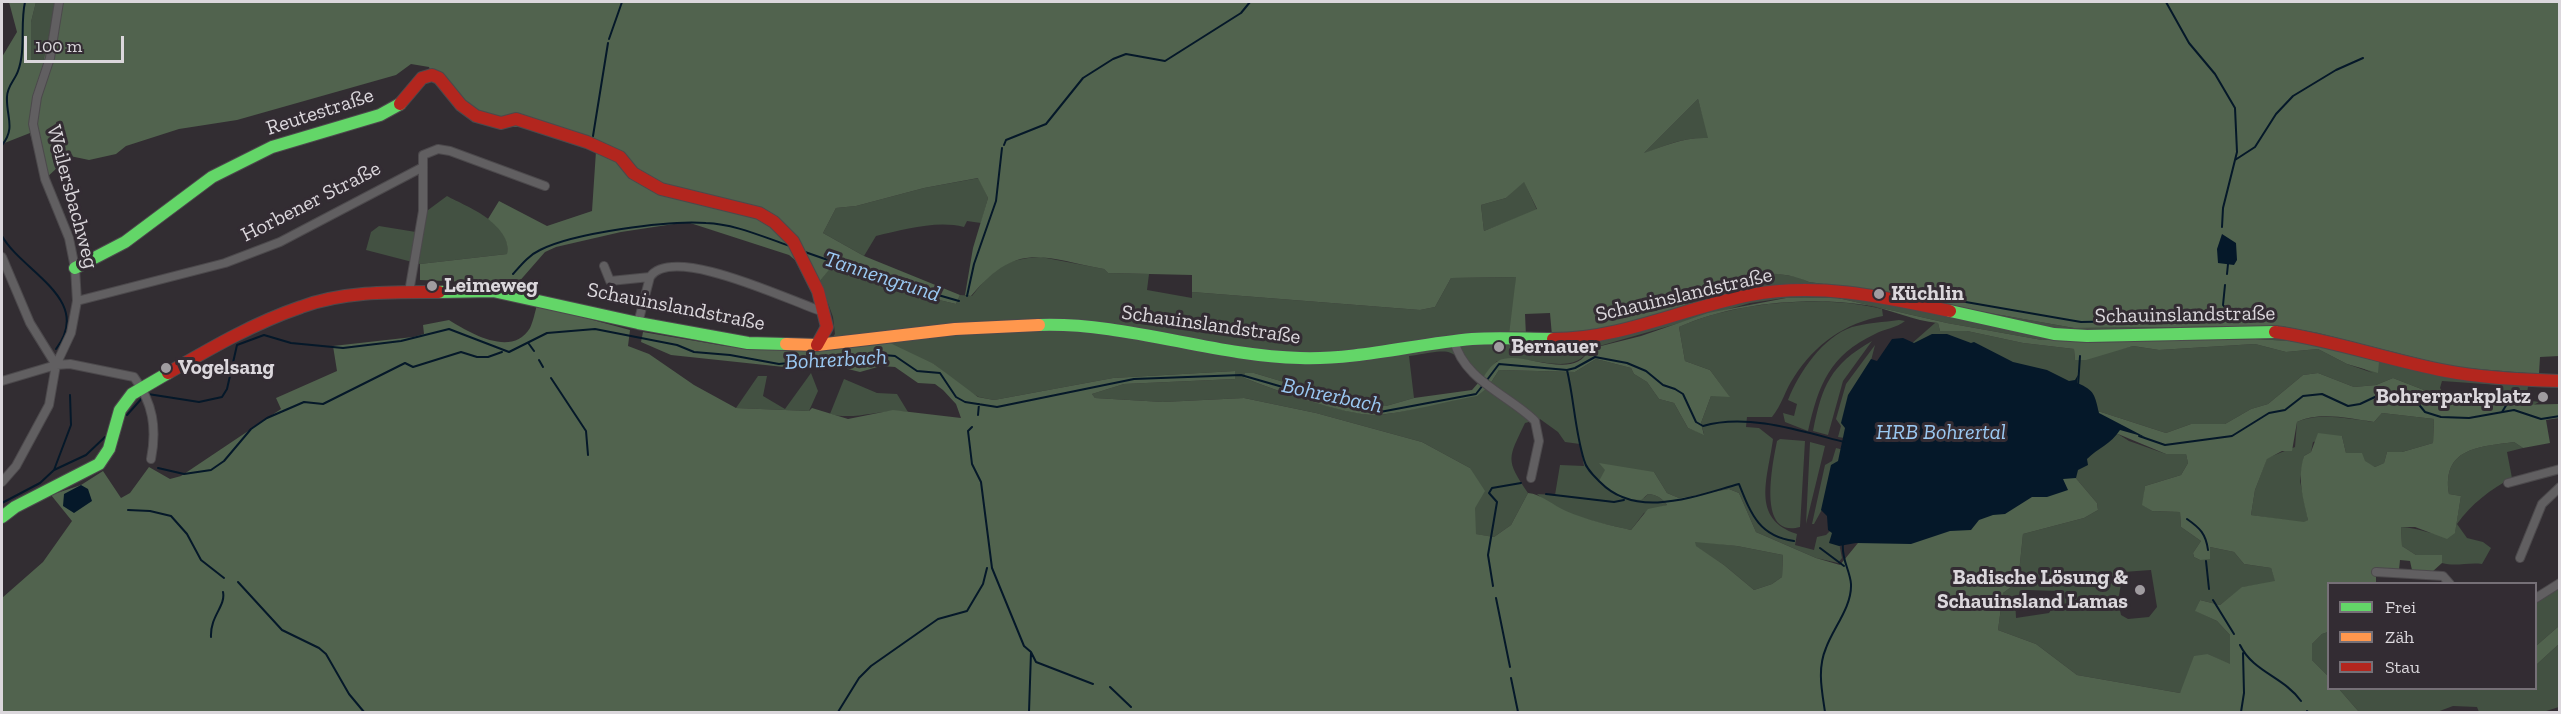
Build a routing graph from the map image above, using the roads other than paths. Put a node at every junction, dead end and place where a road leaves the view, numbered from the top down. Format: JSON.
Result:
{"nodes":[{"id":1,"x":59,"y":2,"type":"edge"},
{"id":2,"x":423,"y":167,"type":"junction"},
{"id":3,"x":545,"y":186,"type":"dead end"},
{"id":4,"x":2,"y":257,"type":"edge"},
{"id":5,"x":604,"y":266,"type":"dead end"},
{"id":6,"x":75,"y":268,"type":"junction"},
{"id":7,"x":650,"y":277,"type":"junction"},
{"id":8,"x":409,"y":292,"type":"junction"},
{"id":9,"x":77,"y":301,"type":"junction"},
{"id":10,"x":824,"y":312,"type":"junction"},
{"id":11,"x":638,"y":323,"type":"junction"},
{"id":12,"x":1454,"y":340,"type":"junction"},
{"id":13,"x":817,"y":345,"type":"junction"},
{"id":14,"x":56,"y":365,"type":"junction"},
{"id":15,"x":2,"y":381,"type":"edge"},
{"id":16,"x":2559,"y":381,"type":"edge"},
{"id":17,"x":143,"y":390,"type":"junction"},
{"id":18,"x":151,"y":459,"type":"dead end"},
{"id":19,"x":2559,"y":469,"type":"edge"},
{"id":20,"x":1532,"y":478,"type":"dead end"},
{"id":21,"x":2,"y":482,"type":"edge"},
{"id":22,"x":2508,"y":483,"type":"dead end"},
{"id":23,"x":2559,"y":487,"type":"edge"},
{"id":24,"x":2,"y":517,"type":"edge"},
{"id":25,"x":2520,"y":558,"type":"dead end"},
{"id":26,"x":2376,"y":572,"type":"dead end"},
{"id":27,"x":2448,"y":582,"type":"edge"},
{"id":28,"x":2559,"y":584,"type":"edge"},
{"id":29,"x":2537,"y":597,"type":"edge"}],
"edges":[{"from":1,"to":6,"type":"street","name":"Weilersbachweg"},
{"from":2,"to":3,"type":"street","name":"Horbener Straße"},
{"from":2,"to":8,"type":"street"},
{"from":2,"to":9,"type":"street","name":"Horbener Straße"},
{"from":4,"to":14,"type":"street"},
{"from":5,"to":7,"type":"street"},
{"from":6,"to":9,"type":"street","name":"Weilersbachweg"},
{"from":6,"to":10,"type":"main road","name":"Reutestraße"},
{"from":7,"to":10,"type":"street"},
{"from":7,"to":11,"type":"street"},
{"from":8,"to":11,"type":"main road","name":"Schauinslandstraße"},
{"from":8,"to":17,"type":"main road","name":"Schauinslandstraße"},
{"from":9,"to":14,"type":"street","name":"Weilersbachweg"},
{"from":10,"to":13,"type":"main road","name":"Reutestraße"},
{"from":11,"to":13,"type":"main road","name":"Schauinslandstraße"},
{"from":12,"to":13,"type":"main road","name":"Schauinslandstraße"},
{"from":12,"to":16,"type":"main road","name":"Schauinslandstraße"},
{"from":12,"to":20,"type":"street"},
{"from":14,"to":15,"type":"street"},
{"from":14,"to":17,"type":"street"},
{"from":14,"to":21,"type":"street","name":"Weilersbachweg"},
{"from":17,"to":18,"type":"street"},
{"from":17,"to":24,"type":"main road","name":"Schauinslandstraße"},
{"from":19,"to":22,"type":"street"},
{"from":23,"to":25,"type":"street"},
{"from":26,"to":27,"type":"street"},
{"from":28,"to":29,"type":"street"}]}
